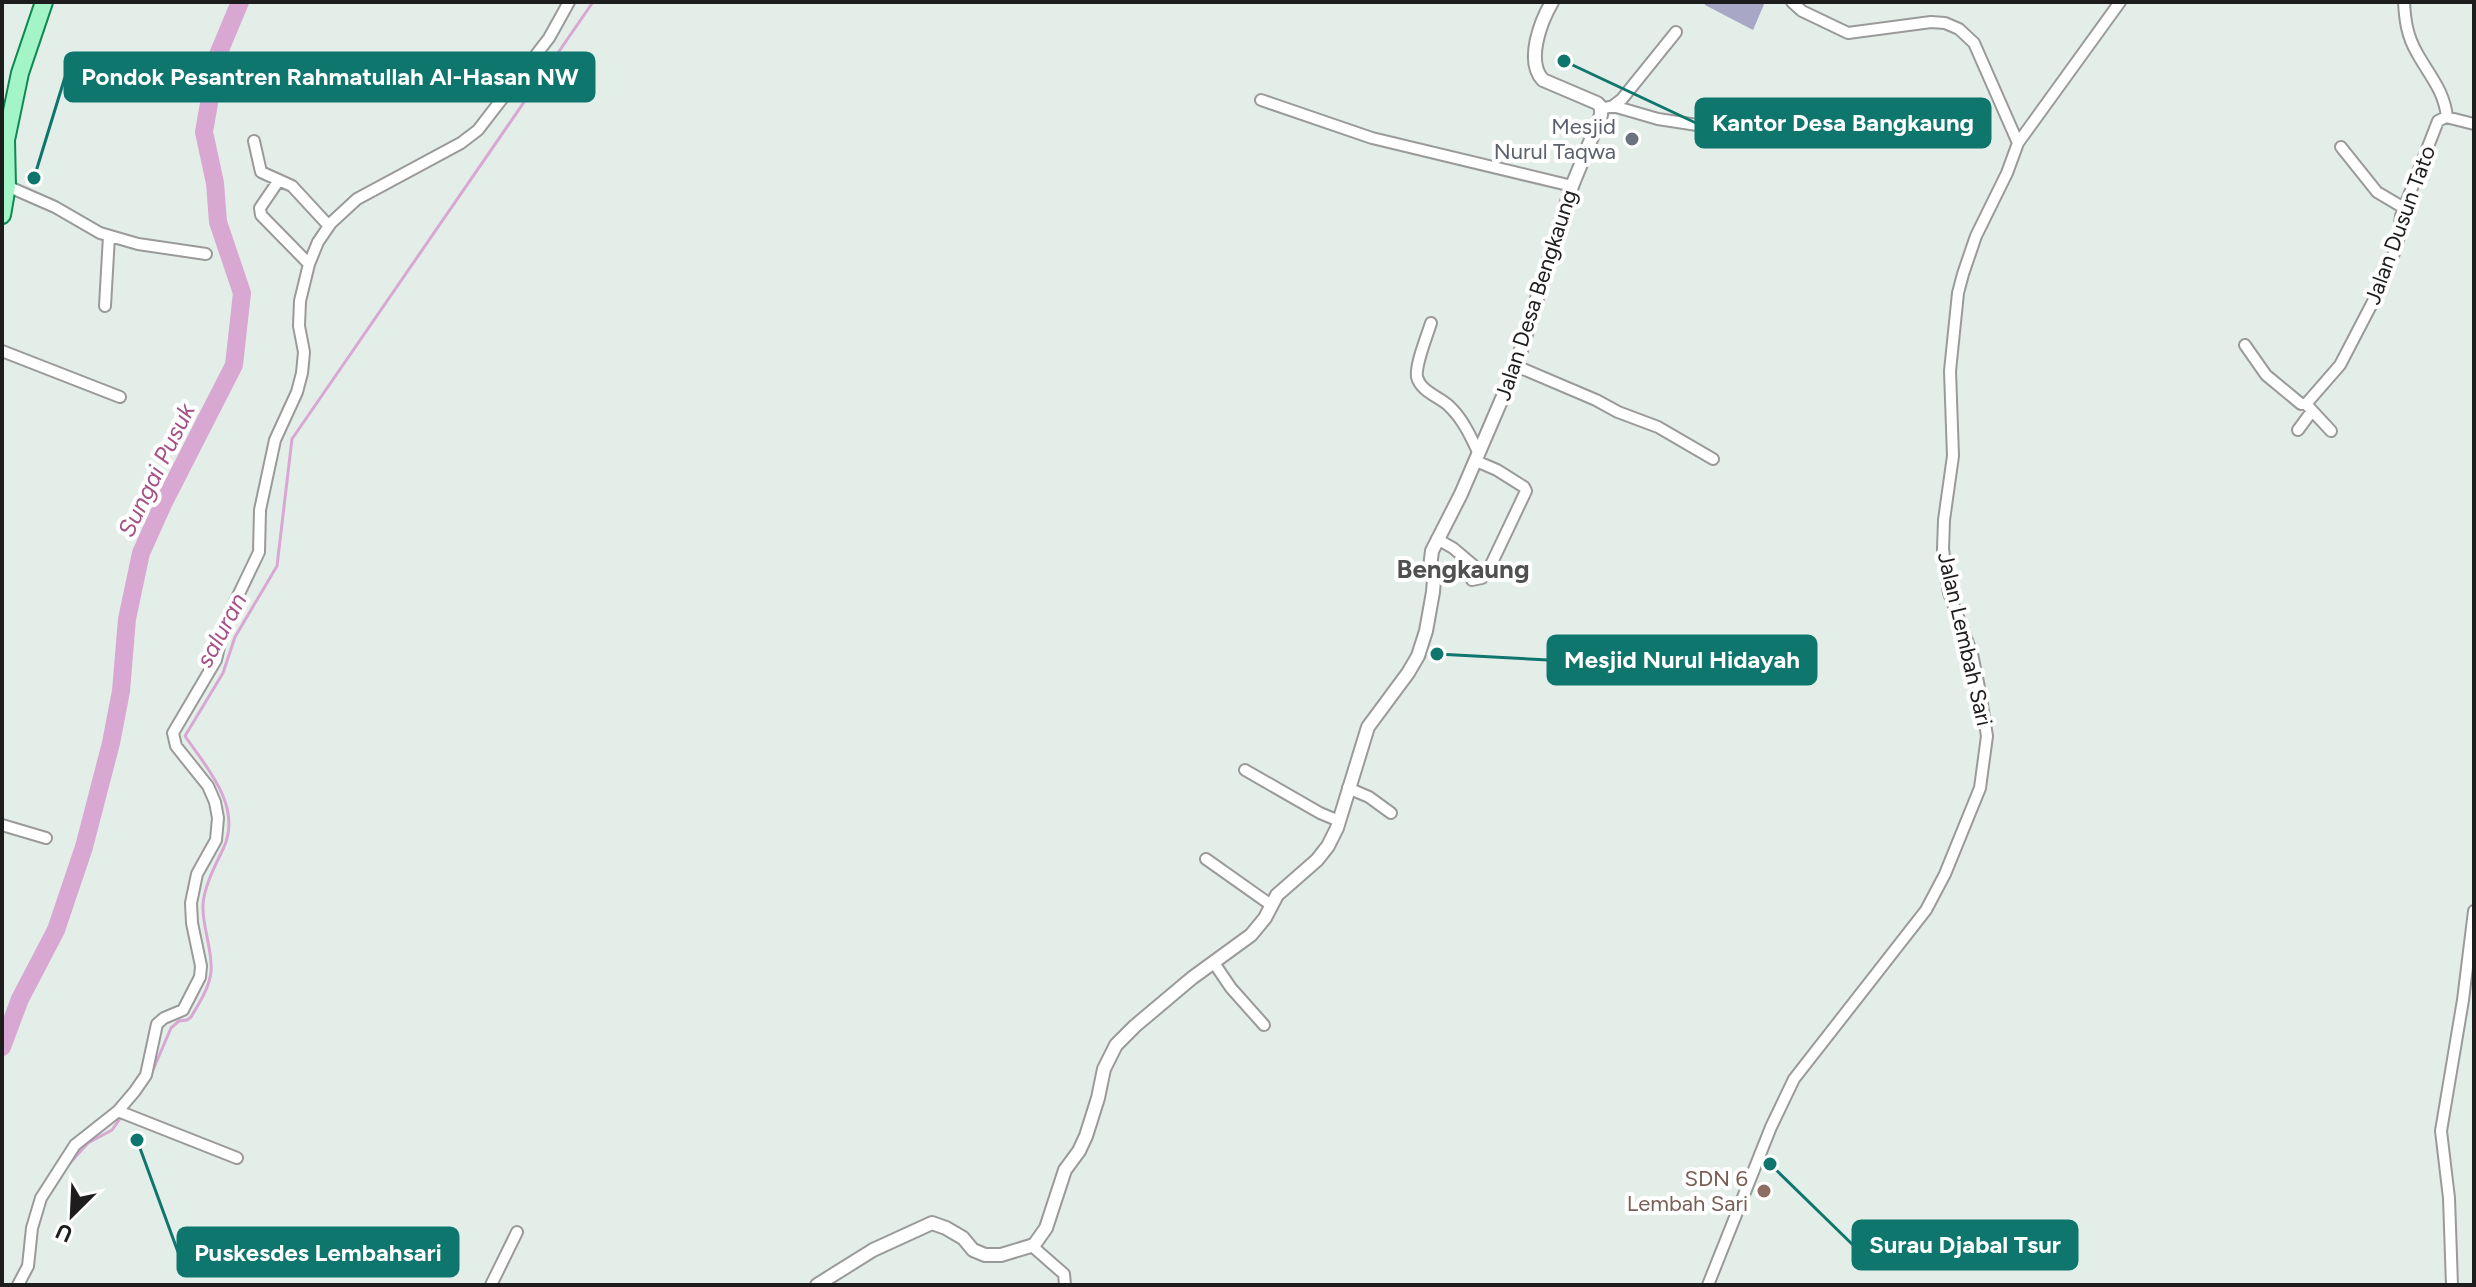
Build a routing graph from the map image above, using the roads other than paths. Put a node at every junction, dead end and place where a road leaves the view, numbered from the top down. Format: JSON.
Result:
{"nodes":[{"id":1,"x":44,"y":2,"type":"edge"},
{"id":2,"x":569,"y":2,"type":"edge"},
{"id":3,"x":1552,"y":2,"type":"edge"},
{"id":4,"x":1792,"y":2,"type":"edge"},
{"id":5,"x":2120,"y":2,"type":"edge"},
{"id":6,"x":2404,"y":2,"type":"edge"},
{"id":7,"x":1676,"y":32,"type":"dead end"},
{"id":8,"x":1261,"y":100,"type":"dead end"},
{"id":9,"x":1607,"y":108,"type":"junction"},
{"id":10,"x":2447,"y":117,"type":"junction"},
{"id":11,"x":2474,"y":124,"type":"edge"},
{"id":12,"x":1710,"y":127,"type":"dead end"},
{"id":13,"x":254,"y":141,"type":"dead end"},
{"id":14,"x":2018,"y":143,"type":"junction"},
{"id":15,"x":2341,"y":147,"type":"dead end"},
{"id":16,"x":279,"y":180,"type":"junction"},
{"id":17,"x":1572,"y":186,"type":"junction"},
{"id":18,"x":4,"y":197,"type":"edge"},
{"id":19,"x":2404,"y":208,"type":"junction"},
{"id":20,"x":2,"y":215,"type":"edge"},
{"id":21,"x":329,"y":226,"type":"junction"},
{"id":22,"x":109,"y":236,"type":"junction"},
{"id":23,"x":206,"y":254,"type":"dead end"},
{"id":24,"x":309,"y":264,"type":"junction"},
{"id":25,"x":105,"y":306,"type":"dead end"},
{"id":26,"x":1431,"y":323,"type":"dead end"},
{"id":27,"x":2245,"y":345,"type":"dead end"},
{"id":28,"x":2,"y":351,"type":"edge"},
{"id":29,"x":1516,"y":366,"type":"junction"},
{"id":30,"x":120,"y":397,"type":"dead end"},
{"id":31,"x":2309,"y":407,"type":"junction"},
{"id":32,"x":2298,"y":430,"type":"dead end"},
{"id":33,"x":2331,"y":431,"type":"dead end"},
{"id":34,"x":1477,"y":457,"type":"junction"},
{"id":35,"x":1713,"y":459,"type":"dead end"},
{"id":36,"x":1437,"y":539,"type":"junction"},
{"id":37,"x":1485,"y":575,"type":"junction"},
{"id":38,"x":1472,"y":580,"type":"dead end"},
{"id":39,"x":1245,"y":770,"type":"dead end"},
{"id":40,"x":1348,"y":788,"type":"junction"},
{"id":41,"x":1391,"y":813,"type":"dead end"},
{"id":42,"x":1339,"y":821,"type":"junction"},
{"id":43,"x":2,"y":825,"type":"edge"},
{"id":44,"x":46,"y":838,"type":"dead end"},
{"id":45,"x":1206,"y":859,"type":"dead end"},
{"id":46,"x":1271,"y":905,"type":"junction"},
{"id":47,"x":2474,"y":911,"type":"edge"},
{"id":48,"x":1214,"y":963,"type":"junction"},
{"id":49,"x":1264,"y":1025,"type":"dead end"},
{"id":50,"x":123,"y":1113,"type":"junction"},
{"id":51,"x":237,"y":1158,"type":"dead end"},
{"id":52,"x":517,"y":1232,"type":"dead end"},
{"id":53,"x":1032,"y":1246,"type":"junction"},
{"id":54,"x":18,"y":1285,"type":"edge"},
{"id":55,"x":491,"y":1285,"type":"edge"},
{"id":56,"x":817,"y":1285,"type":"edge"},
{"id":57,"x":1065,"y":1285,"type":"edge"},
{"id":58,"x":1708,"y":1285,"type":"edge"},
{"id":59,"x":2452,"y":1285,"type":"edge"}],
"edges":[{"from":1,"to":18,"type":"main road"},
{"from":2,"to":21,"type":"street"},
{"from":3,"to":9,"type":"street"},
{"from":4,"to":14,"type":"street"},
{"from":5,"to":14,"type":"street","name":"Jalan Lembah Sari"},
{"from":6,"to":10,"type":"street"},
{"from":7,"to":9,"type":"street"},
{"from":8,"to":17,"type":"street"},
{"from":9,"to":12,"type":"street"},
{"from":9,"to":17,"type":"street","name":"Jalan Desa Bengkaung"},
{"from":10,"to":11,"type":"street"},
{"from":10,"to":19,"type":"street","name":"Jalan Dusun Tato"},
{"from":13,"to":16,"type":"street"},
{"from":14,"to":58,"type":"street","name":"Jalan Lembah Sari"},
{"from":15,"to":19,"type":"street"},
{"from":16,"to":21,"type":"street"},
{"from":16,"to":24,"type":"street"},
{"from":17,"to":29,"type":"street","name":"Jalan Desa Bengkaung"},
{"from":18,"to":20,"type":"main road"},
{"from":18,"to":22,"type":"street"},
{"from":19,"to":31,"type":"street","name":"Jalan Dusun Tato"},
{"from":21,"to":24,"type":"street"},
{"from":22,"to":23,"type":"street"},
{"from":22,"to":25,"type":"street"},
{"from":24,"to":50,"type":"street"},
{"from":26,"to":34,"type":"street"},
{"from":27,"to":31,"type":"street"},
{"from":28,"to":30,"type":"street"},
{"from":29,"to":34,"type":"street","name":"Jalan Desa Bengkaung"},
{"from":29,"to":35,"type":"street"},
{"from":31,"to":32,"type":"street","name":"Jalan Dusun Tato"},
{"from":31,"to":33,"type":"street"},
{"from":34,"to":36,"type":"street","name":"Jalan Desa Bengkaung"},
{"from":34,"to":37,"type":"street"},
{"from":36,"to":37,"type":"street"},
{"from":36,"to":40,"type":"street","name":"Jalan Desa Bengkaung"},
{"from":37,"to":38,"type":"street"},
{"from":39,"to":42,"type":"street"},
{"from":40,"to":41,"type":"street"},
{"from":40,"to":42,"type":"street","name":"Jalan Desa Bengkaung"},
{"from":42,"to":46,"type":"street","name":"Jalan Desa Bengkaung"},
{"from":43,"to":44,"type":"street"},
{"from":45,"to":46,"type":"street"},
{"from":46,"to":48,"type":"street","name":"Jalan Desa Bengkaung"},
{"from":47,"to":59,"type":"street"},
{"from":48,"to":49,"type":"street"},
{"from":48,"to":53,"type":"street","name":"Jalan Desa Bengkaung"},
{"from":50,"to":51,"type":"street"},
{"from":50,"to":54,"type":"street"},
{"from":52,"to":55,"type":"street"},
{"from":53,"to":56,"type":"street"},
{"from":53,"to":57,"type":"street"}]}
